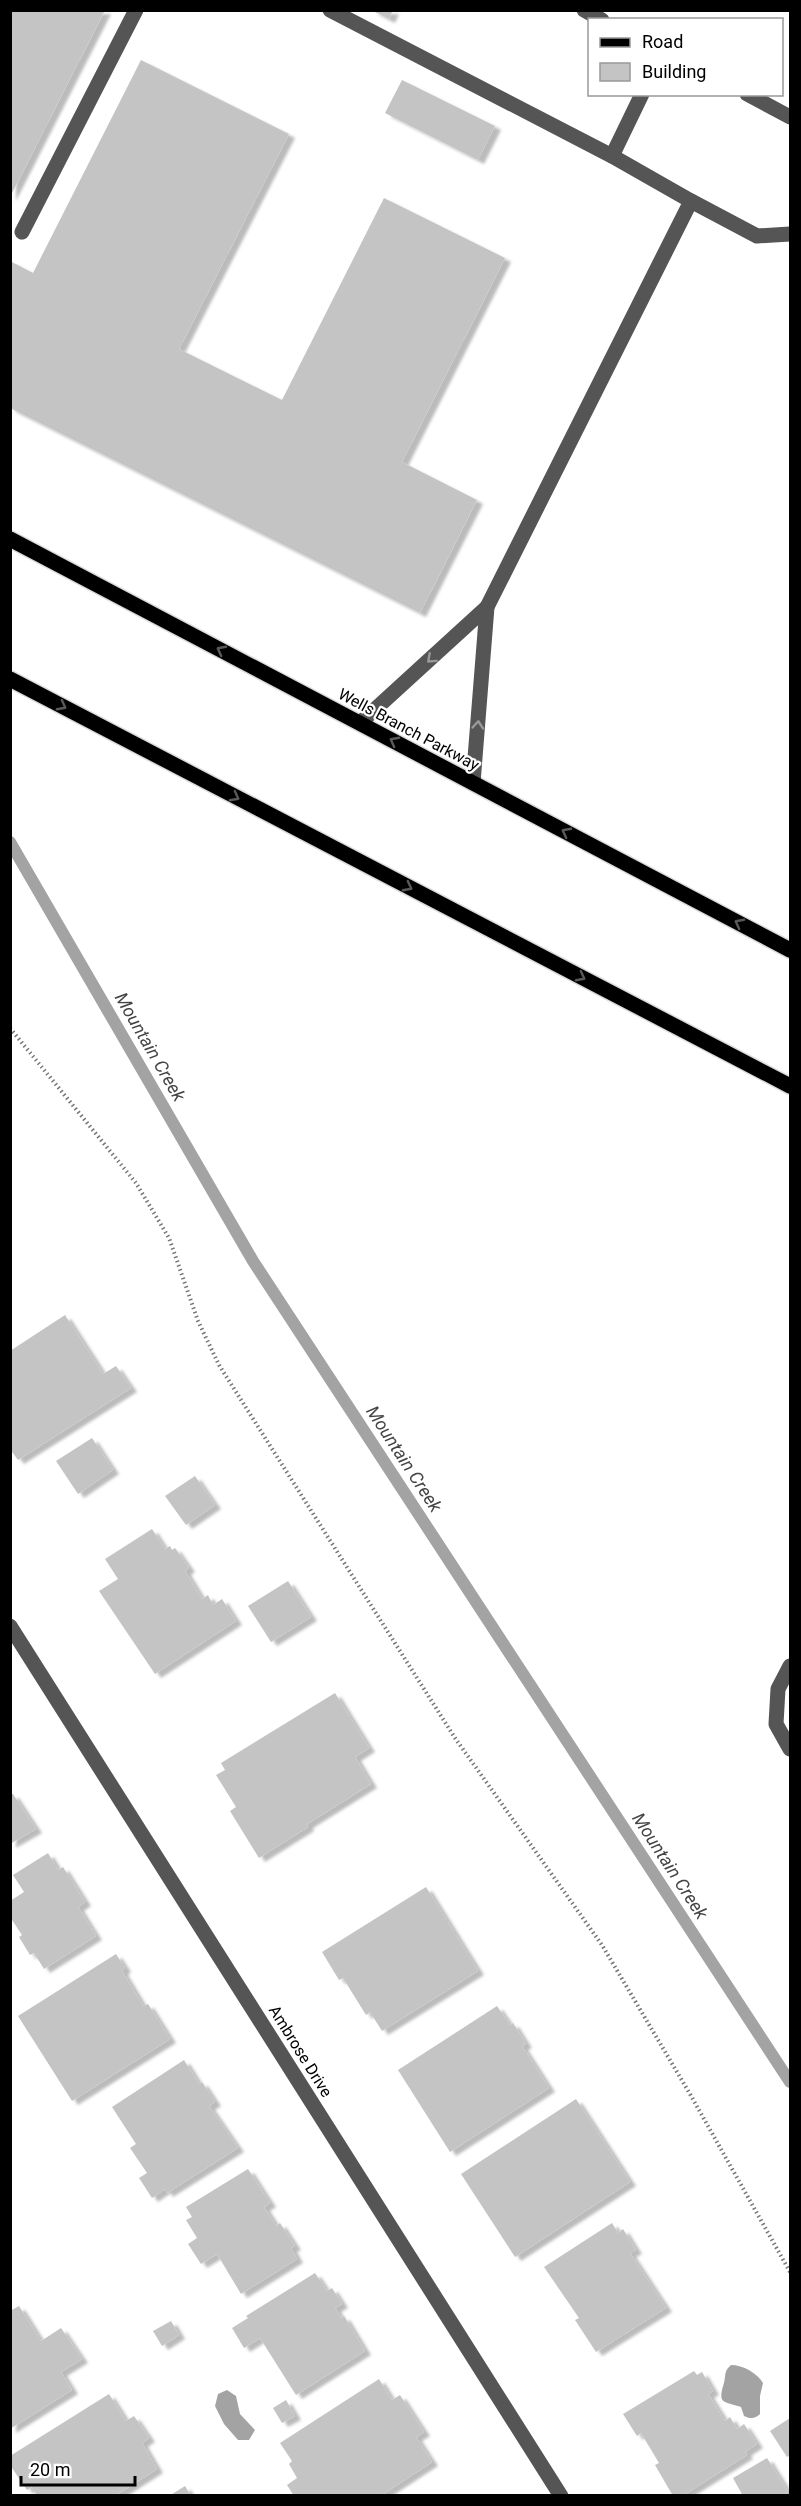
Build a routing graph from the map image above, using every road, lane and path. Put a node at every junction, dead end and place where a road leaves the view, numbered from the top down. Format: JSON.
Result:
{"nodes":[{"id":1,"x":136,"y":10,"type":"edge"},
{"id":2,"x":330,"y":10,"type":"edge"},
{"id":3,"x":584,"y":10,"type":"edge"},
{"id":4,"x":598,"y":18,"type":"edge"},
{"id":5,"x":641,"y":96,"type":"edge"},
{"id":6,"x":751,"y":96,"type":"edge"},
{"id":7,"x":790,"y":117,"type":"edge"},
{"id":8,"x":612,"y":156,"type":"junction"},
{"id":9,"x":691,"y":201,"type":"junction"},
{"id":10,"x":22,"y":232,"type":"dead end"},
{"id":11,"x":790,"y":234,"type":"edge"},
{"id":12,"x":10,"y":539,"type":"edge"},
{"id":13,"x":487,"y":607,"type":"junction"},
{"id":14,"x":10,"y":680,"type":"edge"},
{"id":15,"x":360,"y":723,"type":"junction"},
{"id":16,"x":473,"y":783,"type":"junction"},
{"id":17,"x":790,"y":950,"type":"edge"},
{"id":18,"x":10,"y":1028,"type":"edge"},
{"id":19,"x":790,"y":1086,"type":"edge"},
{"id":20,"x":10,"y":1626,"type":"edge"},
{"id":21,"x":790,"y":1666,"type":"edge"},
{"id":22,"x":790,"y":1749,"type":"edge"},
{"id":23,"x":790,"y":2272,"type":"edge"},
{"id":24,"x":561,"y":2496,"type":"edge"}],
"edges":[{"from":1,"to":10,"type":"street"},
{"from":2,"to":8,"type":"street"},
{"from":3,"to":4,"type":"street"},
{"from":5,"to":8,"type":"street"},
{"from":6,"to":7,"type":"street"},
{"from":8,"to":9,"type":"street"},
{"from":9,"to":11,"type":"street"},
{"from":9,"to":13,"type":"street"},
{"from":15,"to":12,"type":"main road","name":"Wells Branch Parkway","one_way":true},
{"from":13,"to":15,"type":"street","one_way":true},
{"from":16,"to":13,"type":"street","one_way":true},
{"from":14,"to":19,"type":"main road","one_way":true},
{"from":16,"to":15,"type":"main road","name":"Wells Branch Parkway","one_way":true},
{"from":17,"to":16,"type":"main road","name":"Wells Branch Parkway","one_way":true},
{"from":18,"to":23,"type":"path"},
{"from":20,"to":24,"type":"street","name":"Ambrose Drive"},
{"from":21,"to":22,"type":"street"}]}
